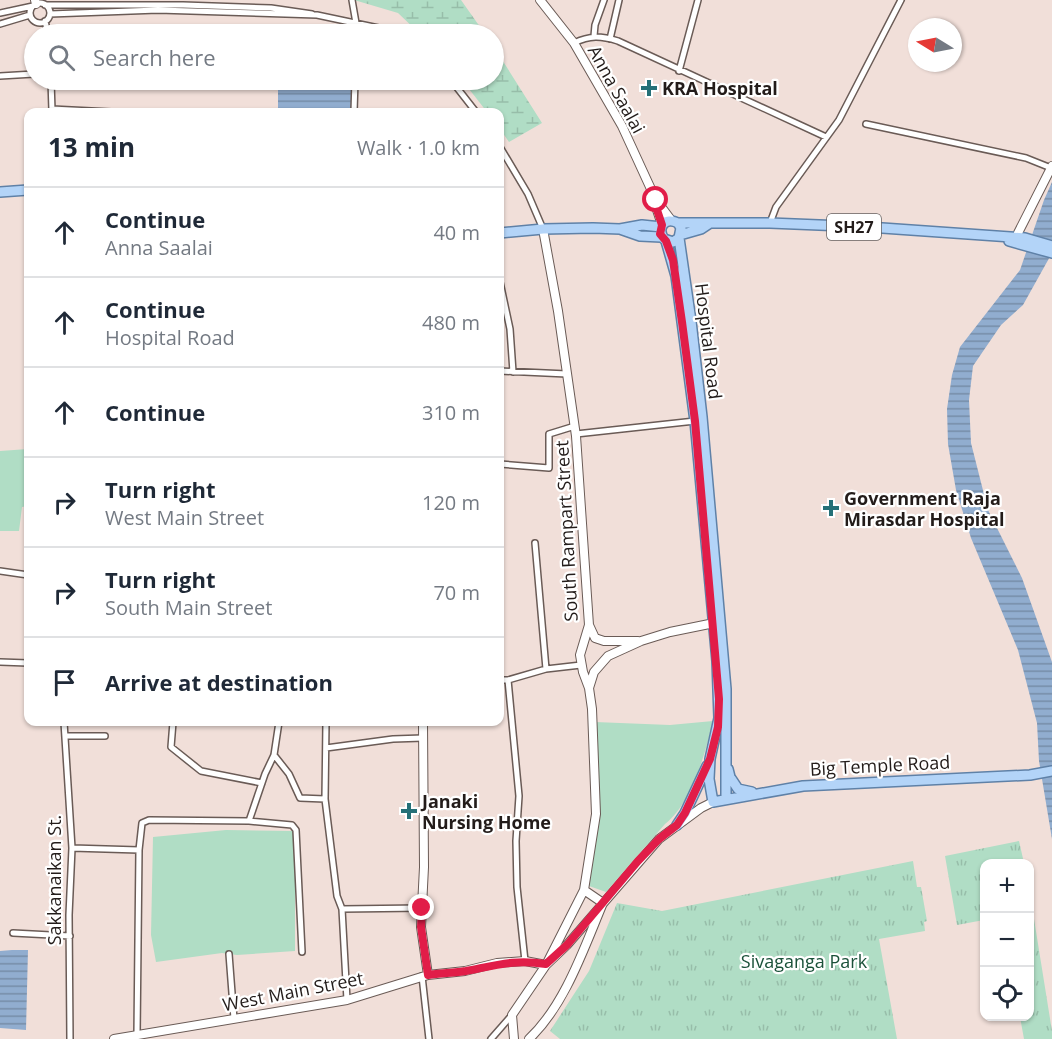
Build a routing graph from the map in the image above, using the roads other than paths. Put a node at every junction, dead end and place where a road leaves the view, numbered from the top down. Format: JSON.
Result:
{"nodes":[{"id":1,"x":352,"y":0,"type":"edge"},
{"id":2,"x":540,"y":0,"type":"edge"},
{"id":3,"x":604,"y":0,"type":"edge"},
{"id":4,"x":619,"y":0,"type":"edge"},
{"id":5,"x":698,"y":0,"type":"edge"},
{"id":6,"x":901,"y":0,"type":"edge"},
{"id":7,"x":35,"y":3,"type":"edge"},
{"id":8,"x":45,"y":5,"type":"junction"},
{"id":9,"x":0,"y":13,"type":"edge"},
{"id":10,"x":50,"y":14,"type":"junction"},
{"id":11,"x":30,"y":15,"type":"junction"},
{"id":12,"x":317,"y":15,"type":"junction"},
{"id":13,"x":45,"y":21,"type":"junction"},
{"id":14,"x":356,"y":23,"type":"junction"},
{"id":15,"x":0,"y":24,"type":"edge"},
{"id":16,"x":46,"y":24,"type":"edge"},
{"id":17,"x":361,"y":24,"type":"edge"},
{"id":18,"x":594,"y":36,"type":"junction"},
{"id":19,"x":610,"y":39,"type":"junction"},
{"id":20,"x":574,"y":43,"type":"junction"},
{"id":21,"x":679,"y":71,"type":"junction"},
{"id":22,"x":24,"y":75,"type":"edge"},
{"id":23,"x":0,"y":76,"type":"edge"},
{"id":24,"x":51,"y":90,"type":"edge"},
{"id":25,"x":355,"y":90,"type":"edge"},
{"id":26,"x":459,"y":90,"type":"edge"},
{"id":27,"x":52,"y":108,"type":"edge"},
{"id":28,"x":354,"y":108,"type":"edge"},
{"id":29,"x":473,"y":108,"type":"edge"},
{"id":30,"x":866,"y":124,"type":"dead end"},
{"id":31,"x":826,"y":137,"type":"junction"},
{"id":32,"x":504,"y":154,"type":"edge"},
{"id":33,"x":1052,"y":167,"type":"edge"},
{"id":34,"x":24,"y":190,"type":"edge"},
{"id":35,"x":0,"y":192,"type":"edge"},
{"id":36,"x":656,"y":200,"type":"junction"},
{"id":37,"x":674,"y":221,"type":"junction"},
{"id":38,"x":710,"y":223,"type":"junction"},
{"id":39,"x":770,"y":223,"type":"junction"},
{"id":40,"x":543,"y":229,"type":"junction"},
{"id":41,"x":662,"y":232,"type":"junction"},
{"id":42,"x":504,"y":233,"type":"edge"},
{"id":43,"x":680,"y":236,"type":"junction"},
{"id":44,"x":1022,"y":239,"type":"junction"},
{"id":45,"x":1052,"y":246,"type":"edge"},
{"id":46,"x":1052,"y":253,"type":"edge"},
{"id":47,"x":504,"y":301,"type":"edge"},
{"id":48,"x":504,"y":371,"type":"edge"},
{"id":49,"x":513,"y":372,"type":"junction"},
{"id":50,"x":567,"y":374,"type":"junction"},
{"id":51,"x":695,"y":421,"type":"junction"},
{"id":52,"x":575,"y":430,"type":"junction"},
{"id":53,"x":504,"y":464,"type":"edge"},
{"id":54,"x":535,"y":543,"type":"dead end"},
{"id":55,"x":0,"y":571,"type":"edge"},
{"id":56,"x":24,"y":574,"type":"edge"},
{"id":57,"x":716,"y":623,"type":"junction"},
{"id":58,"x":589,"y":625,"type":"junction"},
{"id":59,"x":641,"y":641,"type":"junction"},
{"id":60,"x":0,"y":662,"type":"edge"},
{"id":61,"x":24,"y":663,"type":"edge"},
{"id":62,"x":581,"y":665,"type":"junction"},
{"id":63,"x":546,"y":669,"type":"junction"},
{"id":64,"x":504,"y":680,"type":"edge"},
{"id":65,"x":508,"y":680,"type":"junction"},
{"id":66,"x":589,"y":688,"type":"junction"},
{"id":67,"x":64,"y":726,"type":"edge"},
{"id":68,"x":173,"y":726,"type":"edge"},
{"id":69,"x":278,"y":726,"type":"edge"},
{"id":70,"x":326,"y":726,"type":"edge"},
{"id":71,"x":423,"y":726,"type":"edge"},
{"id":72,"x":65,"y":736,"type":"junction"},
{"id":73,"x":105,"y":736,"type":"dead end"},
{"id":74,"x":423,"y":738,"type":"junction"},
{"id":75,"x":326,"y":748,"type":"junction"},
{"id":76,"x":274,"y":755,"type":"junction"},
{"id":77,"x":725,"y":758,"type":"junction"},
{"id":78,"x":710,"y":759,"type":"junction"},
{"id":79,"x":1052,"y":771,"type":"edge"},
{"id":80,"x":262,"y":783,"type":"junction"},
{"id":81,"x":761,"y":792,"type":"junction"},
{"id":82,"x":325,"y":799,"type":"junction"},
{"id":83,"x":726,"y":799,"type":"junction"},
{"id":84,"x":713,"y":802,"type":"junction"},
{"id":85,"x":249,"y":821,"type":"junction"},
{"id":86,"x":677,"y":825,"type":"junction"},
{"id":87,"x":72,"y":848,"type":"junction"},
{"id":88,"x":140,"y":850,"type":"junction"},
{"id":89,"x":584,"y":890,"type":"junction"},
{"id":90,"x":603,"y":903,"type":"junction"},
{"id":91,"x":422,"y":908,"type":"junction"},
{"id":92,"x":342,"y":909,"type":"junction"},
{"id":93,"x":13,"y":933,"type":"dead end"},
{"id":94,"x":70,"y":936,"type":"junction"},
{"id":95,"x":302,"y":952,"type":"dead end"},
{"id":96,"x":229,"y":954,"type":"dead end"},
{"id":97,"x":525,"y":961,"type":"junction"},
{"id":98,"x":546,"y":964,"type":"junction"},
{"id":99,"x":425,"y":975,"type":"junction"},
{"id":100,"x":347,"y":1000,"type":"junction"},
{"id":101,"x":512,"y":1015,"type":"junction"},
{"id":102,"x":234,"y":1019,"type":"junction"},
{"id":103,"x":137,"y":1035,"type":"junction"},
{"id":104,"x":70,"y":1039,"type":"edge"},
{"id":105,"x":114,"y":1039,"type":"edge"},
{"id":106,"x":429,"y":1039,"type":"edge"},
{"id":107,"x":491,"y":1039,"type":"edge"},
{"id":108,"x":514,"y":1039,"type":"edge"},
{"id":109,"x":529,"y":1039,"type":"edge"}],
"edges":[{"from":1,"to":14,"type":"street"},
{"from":2,"to":20,"type":"street","name":"Anna Saalai"},
{"from":3,"to":18,"type":"street"},
{"from":4,"to":19,"type":"street"},
{"from":5,"to":21,"type":"street"},
{"from":6,"to":31,"type":"street"},
{"from":7,"to":8,"type":"street"},
{"from":7,"to":9,"type":"street"},
{"from":7,"to":11,"type":"street"},
{"from":8,"to":10,"type":"street"},
{"from":8,"to":12,"type":"street"},
{"from":10,"to":12,"type":"street"},
{"from":10,"to":13,"type":"street"},
{"from":11,"to":13,"type":"street"},
{"from":11,"to":15,"type":"street"},
{"from":12,"to":14,"type":"street"},
{"from":13,"to":16,"type":"street"},
{"from":14,"to":17,"type":"street"},
{"from":18,"to":19,"type":"street"},
{"from":18,"to":20,"type":"street"},
{"from":19,"to":21,"type":"street"},
{"from":20,"to":36,"type":"street","name":"Anna Saalai"},
{"from":21,"to":31,"type":"street"},
{"from":22,"to":23,"type":"street"},
{"from":24,"to":27,"type":"street"},
{"from":25,"to":28,"type":"street"},
{"from":26,"to":29,"type":"street"},
{"from":30,"to":33,"type":"street"},
{"from":31,"to":39,"type":"street"},
{"from":32,"to":40,"type":"street"},
{"from":33,"to":44,"type":"street"},
{"from":34,"to":35,"type":"main road"},
{"from":36,"to":37,"type":"street","name":"Anna Saalai"},
{"from":36,"to":41,"type":"street","name":"Anna Saalai"},
{"from":37,"to":38,"type":"main road","number":"SH27"},
{"from":37,"to":41,"type":"main road"},
{"from":37,"to":43,"type":"main road"},
{"from":38,"to":39,"type":"main road","number":"SH27"},
{"from":38,"to":43,"type":"main road","number":"SH27"},
{"from":39,"to":44,"type":"main road","number":"SH27"},
{"from":40,"to":41,"type":"main road"},
{"from":40,"to":42,"type":"main road"},
{"from":40,"to":50,"type":"street","name":"South Rampart Street"},
{"from":41,"to":43,"type":"main road"},
{"from":41,"to":51,"type":"main road","name":"Hospital Road"},
{"from":43,"to":57,"type":"main road","name":"Hospital Road"},
{"from":44,"to":45,"type":"main road","number":"SH27"},
{"from":44,"to":46,"type":"main road","number":"SH27"},
{"from":47,"to":49,"type":"street"},
{"from":48,"to":49,"type":"street"},
{"from":49,"to":50,"type":"street"},
{"from":50,"to":52,"type":"street","name":"South Rampart Street"},
{"from":51,"to":52,"type":"street"},
{"from":51,"to":57,"type":"main road","name":"Hospital Road"},
{"from":52,"to":53,"type":"street"},
{"from":52,"to":58,"type":"street","name":"South Rampart Street"},
{"from":54,"to":63,"type":"street"},
{"from":55,"to":56,"type":"street"},
{"from":57,"to":59,"type":"street"},
{"from":57,"to":77,"type":"main road","name":"Hospital Road"},
{"from":57,"to":78,"type":"main road","name":"Hospital Road"},
{"from":58,"to":59,"type":"street"},
{"from":58,"to":62,"type":"street","name":"South Rampart Street"},
{"from":59,"to":66,"type":"street"},
{"from":60,"to":61,"type":"street"},
{"from":62,"to":63,"type":"street"},
{"from":62,"to":66,"type":"street","name":"South Rampart Street"},
{"from":63,"to":65,"type":"street"},
{"from":64,"to":65,"type":"street"},
{"from":65,"to":97,"type":"street"},
{"from":66,"to":89,"type":"street","name":"South Rampart Street"},
{"from":67,"to":72,"type":"street","name":"Sakkanaikan St."},
{"from":68,"to":80,"type":"street"},
{"from":69,"to":76,"type":"street"},
{"from":70,"to":75,"type":"street"},
{"from":71,"to":74,"type":"street"},
{"from":72,"to":73,"type":"street"},
{"from":72,"to":87,"type":"street","name":"Sakkanaikan St."},
{"from":74,"to":75,"type":"street"},
{"from":74,"to":91,"type":"street"},
{"from":75,"to":82,"type":"street"},
{"from":76,"to":80,"type":"street"},
{"from":76,"to":82,"type":"street"},
{"from":77,"to":81,"type":"main road"},
{"from":77,"to":83,"type":"main road","name":"Hospital Road"},
{"from":78,"to":84,"type":"main road"},
{"from":78,"to":86,"type":"main road"},
{"from":79,"to":81,"type":"main road","name":"Big Temple Road"},
{"from":80,"to":85,"type":"street"},
{"from":81,"to":83,"type":"main road","name":"Big Temple Road"},
{"from":82,"to":92,"type":"street"},
{"from":83,"to":84,"type":"main road","name":"Big Temple Road"},
{"from":84,"to":86,"type":"street"},
{"from":85,"to":88,"type":"street"},
{"from":85,"to":95,"type":"street"},
{"from":86,"to":90,"type":"street"},
{"from":87,"to":88,"type":"street"},
{"from":87,"to":94,"type":"street","name":"Sakkanaikan St."},
{"from":88,"to":103,"type":"street"},
{"from":89,"to":90,"type":"street"},
{"from":89,"to":98,"type":"street","name":"South Rampart Street"},
{"from":90,"to":98,"type":"street"},
{"from":90,"to":109,"type":"street"},
{"from":91,"to":92,"type":"street"},
{"from":91,"to":99,"type":"street"},
{"from":92,"to":100,"type":"street"},
{"from":93,"to":94,"type":"street"},
{"from":94,"to":104,"type":"street","name":"Sakkanaikan St."},
{"from":96,"to":102,"type":"street"},
{"from":97,"to":98,"type":"street","name":"West Main Street"},
{"from":97,"to":99,"type":"street","name":"West Main Street"},
{"from":98,"to":101,"type":"street"},
{"from":99,"to":100,"type":"street","name":"West Main Street"},
{"from":99,"to":106,"type":"street"},
{"from":100,"to":102,"type":"street","name":"West Main Street"},
{"from":101,"to":107,"type":"street"},
{"from":101,"to":108,"type":"street"},
{"from":102,"to":103,"type":"street","name":"West Main Street"},
{"from":103,"to":105,"type":"street","name":"West Main Street"}]}
